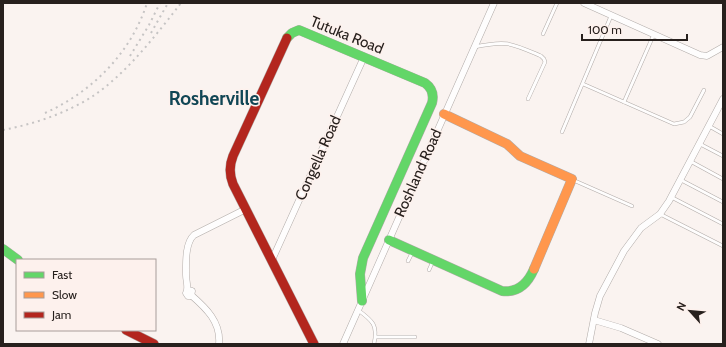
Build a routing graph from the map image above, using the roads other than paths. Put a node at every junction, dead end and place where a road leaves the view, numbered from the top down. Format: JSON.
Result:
{"nodes":[{"id":1,"x":494,"y":3,"type":"edge"},
{"id":2,"x":557,"y":3,"type":"edge"},
{"id":3,"x":584,"y":3,"type":"edge"},
{"id":4,"x":612,"y":15,"type":"junction"},
{"id":5,"x":543,"y":34,"type":"dead end"},
{"id":6,"x":654,"y":34,"type":"junction"},
{"id":7,"x":474,"y":47,"type":"junction"},
{"id":8,"x":723,"y":47,"type":"edge"},
{"id":9,"x":364,"y":57,"type":"junction"},
{"id":10,"x":582,"y":84,"type":"junction"},
{"id":11,"x":704,"y":90,"type":"dead end"},
{"id":12,"x":528,"y":99,"type":"dead end"},
{"id":13,"x":723,"y":100,"type":"edge"},
{"id":14,"x":624,"y":102,"type":"junction"},
{"id":15,"x":721,"y":110,"type":"edge"},
{"id":16,"x":444,"y":114,"type":"junction"},
{"id":17,"x":709,"y":126,"type":"junction"},
{"id":18,"x":562,"y":132,"type":"dead end"},
{"id":19,"x":723,"y":134,"type":"edge"},
{"id":20,"x":700,"y":144,"type":"junction"},
{"id":21,"x":723,"y":156,"type":"edge"},
{"id":22,"x":690,"y":161,"type":"junction"},
{"id":23,"x":572,"y":179,"type":"junction"},
{"id":24,"x":723,"y":179,"type":"edge"},
{"id":25,"x":681,"y":180,"type":"junction"},
{"id":26,"x":671,"y":197,"type":"junction"},
{"id":27,"x":723,"y":202,"type":"edge"},
{"id":28,"x":632,"y":206,"type":"dead end"},
{"id":29,"x":246,"y":210,"type":"junction"},
{"id":30,"x":660,"y":214,"type":"junction"},
{"id":31,"x":723,"y":224,"type":"edge"},
{"id":32,"x":389,"y":240,"type":"junction"},
{"id":33,"x":723,"y":246,"type":"edge"},
{"id":34,"x":3,"y":249,"type":"edge"},
{"id":35,"x":413,"y":252,"type":"junction"},
{"id":36,"x":17,"y":259,"type":"edge"},
{"id":37,"x":272,"y":260,"type":"junction"},
{"id":38,"x":408,"y":260,"type":"dead end"},
{"id":39,"x":433,"y":261,"type":"junction"},
{"id":40,"x":429,"y":270,"type":"dead end"},
{"id":41,"x":360,"y":306,"type":"junction"},
{"id":42,"x":594,"y":320,"type":"junction"},
{"id":43,"x":128,"y":331,"type":"edge"},
{"id":44,"x":376,"y":336,"type":"junction"},
{"id":45,"x":415,"y":338,"type":"dead end"},
{"id":46,"x":154,"y":344,"type":"edge"},
{"id":47,"x":219,"y":344,"type":"edge"},
{"id":48,"x":314,"y":344,"type":"edge"},
{"id":49,"x":343,"y":344,"type":"edge"},
{"id":50,"x":374,"y":344,"type":"edge"},
{"id":51,"x":589,"y":344,"type":"edge"},
{"id":52,"x":658,"y":344,"type":"edge"}],
"edges":[{"from":1,"to":7,"type":"street","name":"Roshland Road"},
{"from":2,"to":5,"type":"lane"},
{"from":3,"to":4,"type":"street"},
{"from":4,"to":6,"type":"street"},
{"from":4,"to":10,"type":"lane"},
{"from":6,"to":8,"type":"street"},
{"from":6,"to":14,"type":"lane"},
{"from":7,"to":12,"type":"lane"},
{"from":7,"to":16,"type":"street","name":"Roshland Road"},
{"from":9,"to":29,"type":"street","name":"Tutuka Road"},
{"from":9,"to":37,"type":"street","name":"Congella Road"},
{"from":9,"to":41,"type":"street","name":"Tutuka Road"},
{"from":10,"to":14,"type":"lane"},
{"from":10,"to":18,"type":"lane"},
{"from":11,"to":14,"type":"lane"},
{"from":13,"to":15,"type":"street"},
{"from":15,"to":17,"type":"street"},
{"from":16,"to":23,"type":"street"},
{"from":16,"to":32,"type":"street","name":"Roshland Road"},
{"from":17,"to":19,"type":"lane"},
{"from":17,"to":20,"type":"street"},
{"from":20,"to":21,"type":"lane"},
{"from":20,"to":22,"type":"street"},
{"from":22,"to":24,"type":"lane"},
{"from":22,"to":25,"type":"street"},
{"from":23,"to":28,"type":"lane"},
{"from":23,"to":39,"type":"street"},
{"from":25,"to":26,"type":"street"},
{"from":25,"to":27,"type":"lane"},
{"from":26,"to":30,"type":"street"},
{"from":26,"to":31,"type":"lane"},
{"from":29,"to":37,"type":"street","name":"Tutuka Road"},
{"from":29,"to":47,"type":"street"},
{"from":30,"to":33,"type":"lane"},
{"from":30,"to":42,"type":"street"},
{"from":32,"to":35,"type":"street"},
{"from":32,"to":41,"type":"street","name":"Roshland Road"},
{"from":34,"to":36,"type":"street"},
{"from":35,"to":38,"type":"lane"},
{"from":35,"to":39,"type":"street"},
{"from":37,"to":48,"type":"street","name":"Tutuka Road"},
{"from":39,"to":40,"type":"lane"},
{"from":41,"to":44,"type":"lane"},
{"from":41,"to":49,"type":"street","name":"Roshland Road"},
{"from":42,"to":51,"type":"street"},
{"from":42,"to":52,"type":"street"},
{"from":43,"to":46,"type":"street"},
{"from":44,"to":45,"type":"lane"},
{"from":44,"to":50,"type":"lane"}]}
